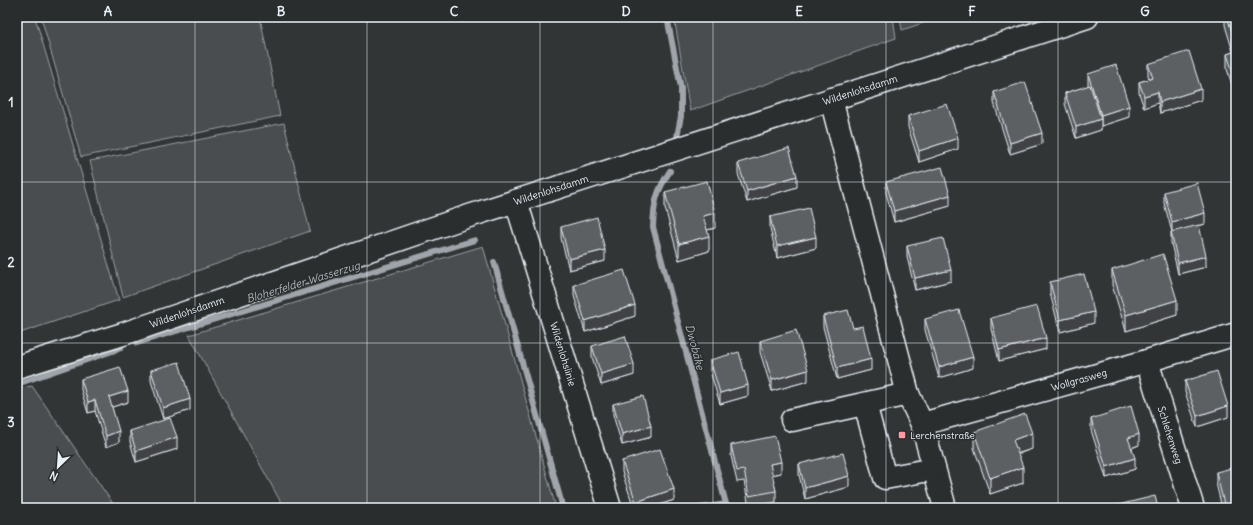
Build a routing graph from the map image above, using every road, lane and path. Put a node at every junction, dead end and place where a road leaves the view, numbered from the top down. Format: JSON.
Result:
{"nodes":[{"id":1,"x":1087,"y":17,"type":"edge"},
{"id":2,"x":831,"y":99,"type":"junction"},
{"id":3,"x":516,"y":201,"type":"junction"},
{"id":4,"x":1236,"y":334,"type":"edge"},
{"id":5,"x":1147,"y":361,"type":"junction"},
{"id":6,"x":17,"y":368,"type":"edge"},
{"id":7,"x":908,"y":394,"type":"junction"},
{"id":8,"x":865,"y":404,"type":"junction"},
{"id":9,"x":792,"y":420,"type":"dead end"},
{"id":10,"x":922,"y":424,"type":"junction"},
{"id":11,"x":934,"y":468,"type":"junction"},
{"id":12,"x":610,"y":508,"type":"edge"},
{"id":13,"x":946,"y":508,"type":"edge"},
{"id":14,"x":1193,"y":508,"type":"edge"}],
"edges":[{"from":1,"to":2,"type":"street","name":"Wildenlohsdamm"},
{"from":2,"to":3,"type":"street","name":"Wildenlohsdamm"},
{"from":2,"to":7,"type":"street"},
{"from":3,"to":6,"type":"street","name":"Wildenlohsdamm"},
{"from":3,"to":12,"type":"street","name":"Wildenlohslinie"},
{"from":4,"to":5,"type":"street","name":"Wollgrasweg"},
{"from":5,"to":10,"type":"street","name":"Wollgrasweg"},
{"from":5,"to":14,"type":"street","name":"Schlehenweg"},
{"from":7,"to":8,"type":"street"},
{"from":7,"to":10,"type":"street"},
{"from":8,"to":9,"type":"street"},
{"from":8,"to":11,"type":"street"},
{"from":10,"to":11,"type":"street"},
{"from":11,"to":13,"type":"street"}]}
